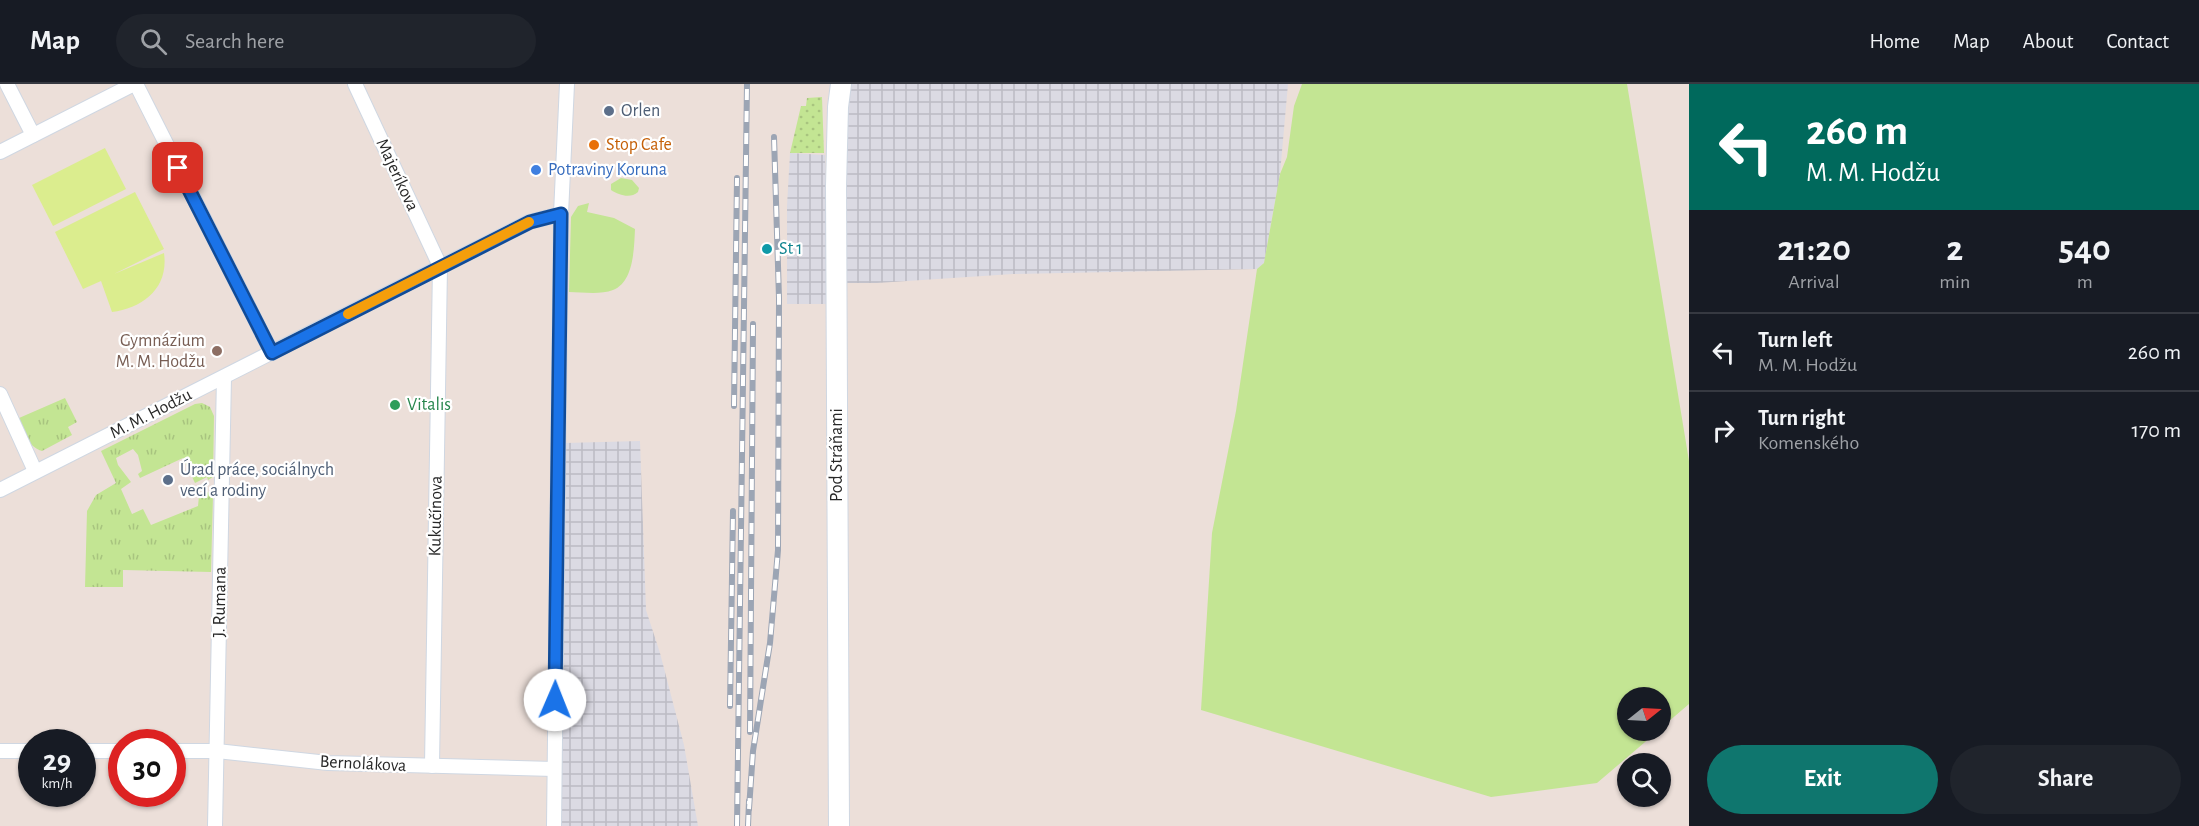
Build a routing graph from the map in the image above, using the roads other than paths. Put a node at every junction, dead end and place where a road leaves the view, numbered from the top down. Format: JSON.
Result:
{"nodes":[{"id":1,"x":8,"y":84,"type":"edge"},
{"id":2,"x":135,"y":84,"type":"edge"},
{"id":3,"x":355,"y":84,"type":"edge"},
{"id":4,"x":567,"y":84,"type":"edge"},
{"id":5,"x":841,"y":84,"type":"edge"},
{"id":6,"x":112,"y":89,"type":"edge"},
{"id":7,"x":33,"y":135,"type":"junction"},
{"id":8,"x":0,"y":152,"type":"edge"},
{"id":9,"x":561,"y":214,"type":"junction"},
{"id":10,"x":440,"y":266,"type":"junction"},
{"id":11,"x":272,"y":353,"type":"junction"},
{"id":12,"x":224,"y":377,"type":"junction"},
{"id":13,"x":0,"y":394,"type":"edge"},
{"id":14,"x":35,"y":471,"type":"junction"},
{"id":15,"x":0,"y":490,"type":"edge"},
{"id":16,"x":0,"y":751,"type":"edge"},
{"id":17,"x":18,"y":751,"type":"edge"},
{"id":18,"x":186,"y":751,"type":"edge"},
{"id":19,"x":217,"y":751,"type":"junction"},
{"id":20,"x":432,"y":766,"type":"junction"},
{"id":21,"x":554,"y":769,"type":"junction"},
{"id":22,"x":215,"y":826,"type":"edge"},
{"id":23,"x":554,"y":826,"type":"edge"},
{"id":24,"x":839,"y":826,"type":"edge"}],
"edges":[{"from":1,"to":7,"type":"street"},
{"from":2,"to":6,"type":"street"},
{"from":2,"to":11,"type":"street"},
{"from":3,"to":10,"type":"street","name":"Majeríkova"},
{"from":4,"to":9,"type":"street"},
{"from":5,"to":24,"type":"street","name":"Pod Stráňami"},
{"from":6,"to":7,"type":"street"},
{"from":7,"to":8,"type":"street"},
{"from":9,"to":10,"type":"street","name":"M. M. Hodžu"},
{"from":9,"to":21,"type":"street"},
{"from":10,"to":11,"type":"street","name":"M. M. Hodžu"},
{"from":10,"to":20,"type":"street","name":"Kukučínova"},
{"from":11,"to":12,"type":"street","name":"M. M. Hodžu"},
{"from":12,"to":14,"type":"street","name":"M. M. Hodžu"},
{"from":12,"to":19,"type":"street","name":"J. Rumana"},
{"from":13,"to":14,"type":"street"},
{"from":14,"to":15,"type":"street","name":"M. M. Hodžu"},
{"from":16,"to":17,"type":"street"},
{"from":18,"to":19,"type":"street","name":"Bernolákova"},
{"from":19,"to":20,"type":"street","name":"Bernolákova"},
{"from":19,"to":22,"type":"street","name":"J. Rumana"},
{"from":20,"to":21,"type":"street","name":"Bernolákova"},
{"from":21,"to":23,"type":"street"}]}
